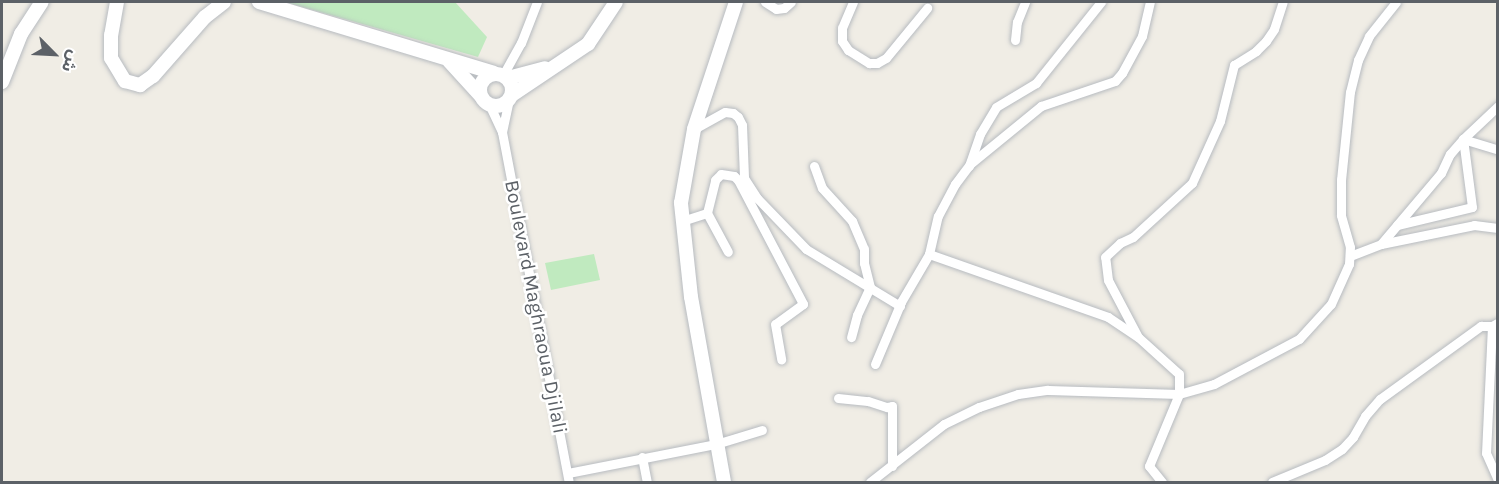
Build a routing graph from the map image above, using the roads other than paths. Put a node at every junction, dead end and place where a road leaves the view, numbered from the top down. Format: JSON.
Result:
{"nodes":[{"id":1,"x":42,"y":2,"type":"edge"},
{"id":2,"x":117,"y":2,"type":"edge"},
{"id":3,"x":224,"y":2,"type":"edge"},
{"id":4,"x":259,"y":2,"type":"edge"},
{"id":5,"x":537,"y":2,"type":"edge"},
{"id":6,"x":616,"y":2,"type":"edge"},
{"id":7,"x":736,"y":2,"type":"edge"},
{"id":8,"x":765,"y":2,"type":"edge"},
{"id":9,"x":791,"y":2,"type":"edge"},
{"id":10,"x":853,"y":2,"type":"edge"},
{"id":11,"x":1024,"y":2,"type":"edge"},
{"id":12,"x":1101,"y":2,"type":"edge"},
{"id":13,"x":1150,"y":2,"type":"edge"},
{"id":14,"x":1283,"y":2,"type":"edge"},
{"id":15,"x":1396,"y":2,"type":"edge"},
{"id":16,"x":927,"y":8,"type":"dead end"},
{"id":17,"x":1016,"y":40,"type":"dead end"},
{"id":18,"x":447,"y":60,"type":"junction"},
{"id":19,"x":559,"y":64,"type":"junction"},
{"id":20,"x":502,"y":75,"type":"junction"},
{"id":21,"x":2,"y":82,"type":"edge"},
{"id":22,"x":510,"y":97,"type":"junction"},
{"id":23,"x":485,"y":100,"type":"junction"},
{"id":24,"x":1497,"y":106,"type":"edge"},
{"id":25,"x":694,"y":129,"type":"junction"},
{"id":26,"x":502,"y":132,"type":"junction"},
{"id":27,"x":1463,"y":140,"type":"junction"},
{"id":28,"x":1497,"y":150,"type":"edge"},
{"id":29,"x":814,"y":166,"type":"dead end"},
{"id":30,"x":969,"y":166,"type":"junction"},
{"id":31,"x":707,"y":213,"type":"junction"},
{"id":32,"x":682,"y":221,"type":"junction"},
{"id":33,"x":1397,"y":225,"type":"junction"},
{"id":34,"x":1497,"y":228,"type":"edge"},
{"id":35,"x":1381,"y":244,"type":"junction"},
{"id":36,"x":728,"y":252,"type":"dead end"},
{"id":37,"x":929,"y":254,"type":"junction"},
{"id":38,"x":1350,"y":256,"type":"junction"},
{"id":39,"x":870,"y":287,"type":"junction"},
{"id":40,"x":900,"y":306,"type":"junction"},
{"id":41,"x":1496,"y":325,"type":"edge"},
{"id":42,"x":851,"y":337,"type":"dead end"},
{"id":43,"x":1138,"y":337,"type":"junction"},
{"id":44,"x":781,"y":359,"type":"dead end"},
{"id":45,"x":876,"y":364,"type":"dead end"},
{"id":46,"x":1493,"y":379,"type":"edge"},
{"id":47,"x":1179,"y":394,"type":"junction"},
{"id":48,"x":838,"y":398,"type":"dead end"},
{"id":49,"x":762,"y":430,"type":"dead end"},
{"id":50,"x":1486,"y":434,"type":"junction"},
{"id":51,"x":1497,"y":435,"type":"edge"},
{"id":52,"x":716,"y":444,"type":"junction"},
{"id":53,"x":642,"y":457,"type":"junction"},
{"id":54,"x":892,"y":466,"type":"junction"},
{"id":55,"x":568,"y":478,"type":"edge"},
{"id":56,"x":1497,"y":480,"type":"edge"},
{"id":57,"x":647,"y":483,"type":"edge"},
{"id":58,"x":724,"y":483,"type":"edge"},
{"id":59,"x":870,"y":483,"type":"edge"},
{"id":60,"x":1162,"y":483,"type":"edge"},
{"id":61,"x":1272,"y":483,"type":"edge"}],
"edges":[{"from":1,"to":21,"type":"main road"},
{"from":2,"to":3,"type":"main road"},
{"from":4,"to":18,"type":"main road"},
{"from":5,"to":20,"type":"street"},
{"from":6,"to":19,"type":"main road"},
{"from":7,"to":25,"type":"main road"},
{"from":8,"to":9,"type":"street"},
{"from":10,"to":16,"type":"street"},
{"from":11,"to":17,"type":"street"},
{"from":12,"to":30,"type":"street"},
{"from":13,"to":30,"type":"street"},
{"from":14,"to":43,"type":"street"},
{"from":15,"to":38,"type":"street"},
{"from":18,"to":20,"type":"main road"},
{"from":18,"to":23,"type":"main road"},
{"from":19,"to":20,"type":"main road"},
{"from":19,"to":22,"type":"main road"},
{"from":20,"to":22,"type":"main road"},
{"from":20,"to":23,"type":"main road"},
{"from":22,"to":23,"type":"main road"},
{"from":22,"to":26,"type":"street"},
{"from":23,"to":26,"type":"street"},
{"from":24,"to":27,"type":"street"},
{"from":25,"to":32,"type":"main road"},
{"from":25,"to":39,"type":"street"},
{"from":26,"to":55,"type":"street","name":"Boulevard Maghraoua Djilali"},
{"from":27,"to":28,"type":"street"},
{"from":27,"to":33,"type":"street"},
{"from":27,"to":33,"type":"street"},
{"from":29,"to":39,"type":"street"},
{"from":30,"to":37,"type":"street"},
{"from":31,"to":32,"type":"street"},
{"from":31,"to":36,"type":"street"},
{"from":31,"to":44,"type":"street"},
{"from":32,"to":52,"type":"main road"},
{"from":33,"to":35,"type":"street"},
{"from":34,"to":35,"type":"street"},
{"from":35,"to":38,"type":"street"},
{"from":37,"to":40,"type":"street"},
{"from":37,"to":43,"type":"street"},
{"from":38,"to":47,"type":"street"},
{"from":39,"to":40,"type":"street"},
{"from":39,"to":42,"type":"street"},
{"from":40,"to":45,"type":"street"},
{"from":41,"to":46,"type":"street"},
{"from":41,"to":61,"type":"street"},
{"from":43,"to":47,"type":"street"},
{"from":46,"to":50,"type":"street"},
{"from":47,"to":54,"type":"street"},
{"from":47,"to":60,"type":"street"},
{"from":48,"to":54,"type":"street"},
{"from":49,"to":52,"type":"street"},
{"from":50,"to":51,"type":"street"},
{"from":50,"to":56,"type":"street"},
{"from":52,"to":53,"type":"street"},
{"from":52,"to":58,"type":"main road"},
{"from":53,"to":55,"type":"street"},
{"from":53,"to":57,"type":"street"},
{"from":54,"to":59,"type":"street"}]}
